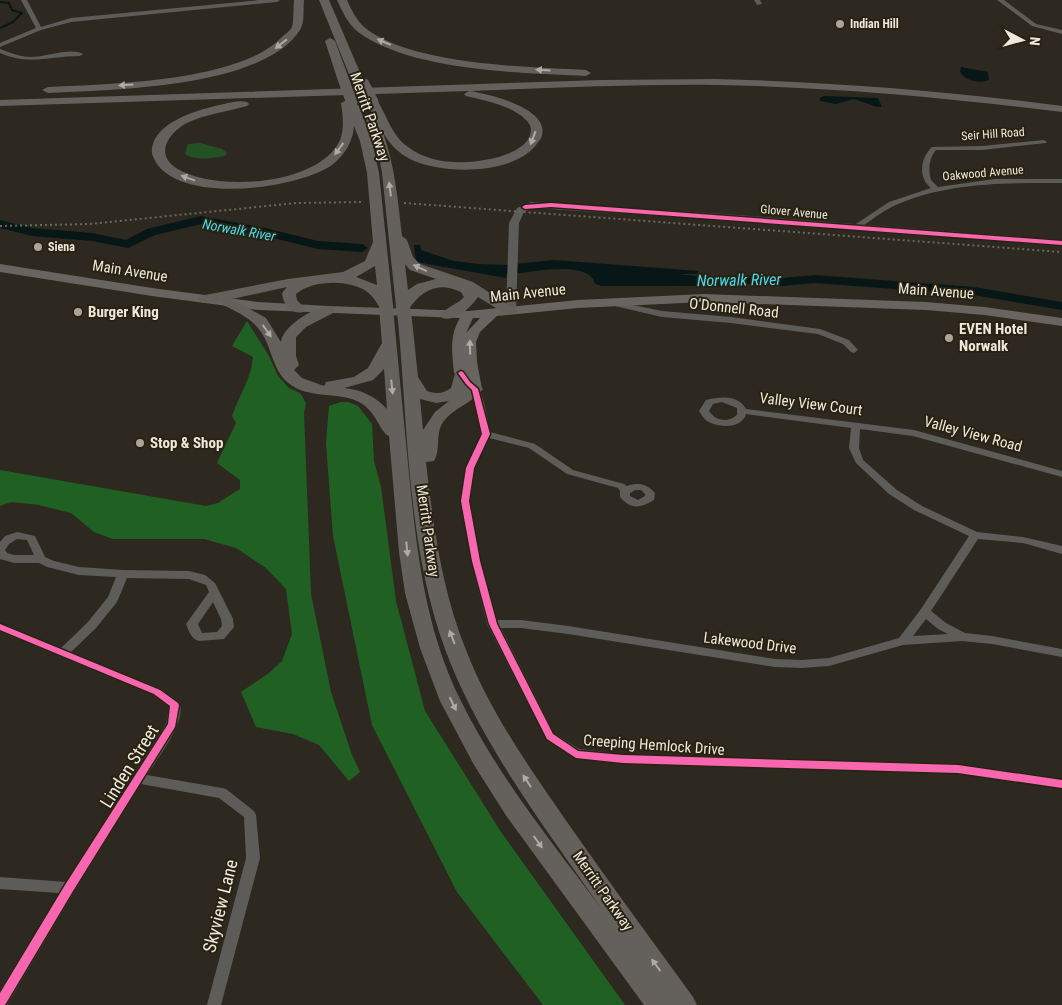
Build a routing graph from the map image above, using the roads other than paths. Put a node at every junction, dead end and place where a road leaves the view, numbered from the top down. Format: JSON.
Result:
{"nodes":[{"id":1,"x":24,"y":0,"type":"edge"},
{"id":2,"x":193,"y":0,"type":"edge"},
{"id":3,"x":277,"y":0,"type":"edge"},
{"id":4,"x":319,"y":0,"type":"edge"},
{"id":5,"x":342,"y":0,"type":"edge"},
{"id":6,"x":1000,"y":0,"type":"edge"},
{"id":7,"x":299,"y":1,"type":"edge"},
{"id":8,"x":197,"y":8,"type":"junction"},
{"id":9,"x":39,"y":29,"type":"junction"},
{"id":10,"x":1062,"y":32,"type":"edge"},
{"id":11,"x":0,"y":45,"type":"edge"},
{"id":12,"x":0,"y":51,"type":"edge"},
{"id":13,"x":80,"y":54,"type":"dead end"},
{"id":14,"x":731,"y":78,"type":"junction"},
{"id":15,"x":797,"y":84,"type":"junction"},
{"id":16,"x":0,"y":93,"type":"edge"},
{"id":17,"x":404,"y":94,"type":"junction"},
{"id":18,"x":360,"y":96,"type":"junction"},
{"id":19,"x":0,"y":99,"type":"edge"},
{"id":20,"x":0,"y":103,"type":"edge"},
{"id":21,"x":1062,"y":105,"type":"edge"},
{"id":22,"x":0,"y":108,"type":"edge"},
{"id":23,"x":1062,"y":109,"type":"edge"},
{"id":24,"x":1044,"y":142,"type":"dead end"},
{"id":25,"x":1062,"y":181,"type":"edge"},
{"id":26,"x":936,"y":189,"type":"junction"},
{"id":27,"x":393,"y":221,"type":"junction"},
{"id":28,"x":854,"y":228,"type":"junction"},
{"id":29,"x":379,"y":234,"type":"junction"},
{"id":30,"x":1062,"y":243,"type":"edge"},
{"id":31,"x":0,"y":268,"type":"edge"},
{"id":32,"x":205,"y":299,"type":"junction"},
{"id":33,"x":228,"y":302,"type":"junction"},
{"id":34,"x":608,"y":302,"type":"junction"},
{"id":35,"x":298,"y":309,"type":"junction"},
{"id":36,"x":328,"y":310,"type":"junction"},
{"id":37,"x":511,"y":311,"type":"junction"},
{"id":38,"x":493,"y":313,"type":"junction"},
{"id":39,"x":404,"y":314,"type":"junction"},
{"id":40,"x":447,"y":315,"type":"junction"},
{"id":41,"x":469,"y":315,"type":"junction"},
{"id":42,"x":386,"y":321,"type":"junction"},
{"id":43,"x":1062,"y":322,"type":"edge"},
{"id":44,"x":854,"y":350,"type":"dead end"},
{"id":45,"x":461,"y":373,"type":"junction"},
{"id":46,"x":411,"y":376,"type":"junction"},
{"id":47,"x":477,"y":397,"type":"junction"},
{"id":48,"x":742,"y":411,"type":"dead end"},
{"id":49,"x":856,"y":426,"type":"junction"},
{"id":50,"x":875,"y":427,"type":"joint"},
{"id":51,"x":486,"y":434,"type":"junction"},
{"id":52,"x":399,"y":451,"type":"junction"},
{"id":53,"x":1062,"y":474,"type":"edge"},
{"id":54,"x":626,"y":490,"type":"dead end"},
{"id":55,"x":424,"y":512,"type":"junction"},
{"id":56,"x":975,"y":535,"type":"junction"},
{"id":57,"x":1062,"y":550,"type":"edge"},
{"id":58,"x":41,"y":558,"type":"dead end"},
{"id":59,"x":123,"y":574,"type":"junction"},
{"id":60,"x":214,"y":593,"type":"dead end"},
{"id":61,"x":925,"y":612,"type":"junction"},
{"id":62,"x":493,"y":624,"type":"junction"},
{"id":63,"x":0,"y":627,"type":"edge"},
{"id":64,"x":962,"y":637,"type":"junction"},
{"id":65,"x":903,"y":641,"type":"junction"},
{"id":66,"x":1062,"y":653,"type":"edge"},
{"id":67,"x":62,"y":654,"type":"junction"},
{"id":68,"x":139,"y":779,"type":"junction"},
{"id":69,"x":1062,"y":784,"type":"edge"},
{"id":70,"x":0,"y":883,"type":"edge"},
{"id":71,"x":69,"y":888,"type":"junction"},
{"id":72,"x":0,"y":1003,"type":"edge"},
{"id":73,"x":214,"y":1005,"type":"edge"},
{"id":74,"x":659,"y":1005,"type":"edge"},
{"id":75,"x":684,"y":1005,"type":"edge"}],
"edges":[{"from":1,"to":9,"type":"street"},
{"from":2,"to":8,"type":"street"},
{"from":3,"to":8,"type":"street"},
{"from":4,"to":18,"type":"highway","name":"Merritt Parkway"},
{"from":4,"to":18,"type":"highway","name":"Merritt Parkway"},
{"from":14,"to":5,"type":"highway","one_way":true},
{"from":6,"to":10,"type":"street"},
{"from":7,"to":16,"type":"highway","one_way":true},
{"from":8,"to":9,"type":"street"},
{"from":9,"to":11,"type":"street"},
{"from":12,"to":13,"type":"street"},
{"from":14,"to":19,"type":"highway"},
{"from":14,"to":21,"type":"highway"},
{"from":15,"to":17,"type":"highway"},
{"from":15,"to":20,"type":"highway"},
{"from":15,"to":23,"type":"highway"},
{"from":17,"to":18,"type":"highway"},
{"from":17,"to":18,"type":"highway","one_way":true},
{"from":18,"to":18,"type":"highway","one_way":true},
{"from":18,"to":22,"type":"highway"},
{"from":27,"to":18,"type":"highway","name":"Merritt Parkway","one_way":true},
{"from":18,"to":29,"type":"highway","name":"Merritt Parkway"},
{"from":24,"to":26,"type":"street","name":"Seir Hill Road"},
{"from":25,"to":26,"type":"street","name":"Oakwood Avenue"},
{"from":26,"to":28,"type":"street"},
{"from":37,"to":27,"type":"highway","one_way":true},
{"from":27,"to":39,"type":"highway","name":"Merritt Parkway"},
{"from":28,"to":30,"type":"street","name":"Glover Avenue"},
{"from":28,"to":37,"type":"street","name":"Glover Avenue"},
{"from":29,"to":32,"type":"highway"},
{"from":29,"to":42,"type":"highway","name":"Merritt Parkway"},
{"from":31,"to":32,"type":"main road","name":"Main Avenue"},
{"from":32,"to":33,"type":"main road","name":"Main Avenue"},
{"from":33,"to":35,"type":"main road","name":"Main Avenue"},
{"from":33,"to":52,"type":"highway","one_way":true},
{"from":34,"to":37,"type":"main road","name":"Main Avenue"},
{"from":34,"to":43,"type":"main road","name":"Main Avenue"},
{"from":34,"to":44,"type":"street","name":"O'Donnell Road"},
{"from":35,"to":36,"type":"main road","name":"Main Avenue"},
{"from":35,"to":42,"type":"highway"},
{"from":36,"to":40,"type":"main road","name":"Main Avenue"},
{"from":36,"to":42,"type":"highway"},
{"from":37,"to":38,"type":"main road","name":"Main Avenue"},
{"from":38,"to":41,"type":"main road","name":"Main Avenue"},
{"from":47,"to":38,"type":"main road","one_way":true},
{"from":39,"to":40,"type":"highway"},
{"from":39,"to":46,"type":"highway","name":"Merritt Parkway"},
{"from":40,"to":41,"type":"main road","name":"Main Avenue"},
{"from":41,"to":45,"type":"main road"},
{"from":42,"to":52,"type":"highway","name":"Merritt Parkway","one_way":true},
{"from":45,"to":46,"type":"highway"},
{"from":45,"to":47,"type":"street"},
{"from":46,"to":55,"type":"highway","name":"Merritt Parkway"},
{"from":47,"to":51,"type":"street"},
{"from":47,"to":55,"type":"highway"},
{"from":48,"to":49,"type":"street","name":"Valley View Court"},
{"from":49,"to":50,"type":"street","name":"Valley View Court"},
{"from":49,"to":56,"type":"street"},
{"from":50,"to":53,"type":"street","name":"Valley View Road"},
{"from":51,"to":54,"type":"street"},
{"from":51,"to":62,"type":"street","name":"Creeping Hemlock Drive"},
{"from":52,"to":74,"type":"highway","name":"Merritt Parkway","one_way":true},
{"from":75,"to":55,"type":"highway","name":"Merritt Parkway","one_way":true},
{"from":56,"to":57,"type":"street"},
{"from":56,"to":61,"type":"street"},
{"from":58,"to":59,"type":"street"},
{"from":59,"to":60,"type":"street"},
{"from":59,"to":67,"type":"street"},
{"from":61,"to":64,"type":"street"},
{"from":61,"to":65,"type":"street"},
{"from":62,"to":65,"type":"street","name":"Lakewood Drive"},
{"from":62,"to":69,"type":"street","name":"Creeping Hemlock Drive"},
{"from":63,"to":67,"type":"street","name":"Linden Street"},
{"from":64,"to":65,"type":"street","name":"Lakewood Drive"},
{"from":64,"to":66,"type":"street"},
{"from":67,"to":68,"type":"street","name":"Linden Street"},
{"from":68,"to":71,"type":"street","name":"Linden Street"},
{"from":68,"to":73,"type":"street","name":"Skyview Lane"},
{"from":70,"to":71,"type":"street"},
{"from":71,"to":72,"type":"street","name":"Linden Street"}]}
